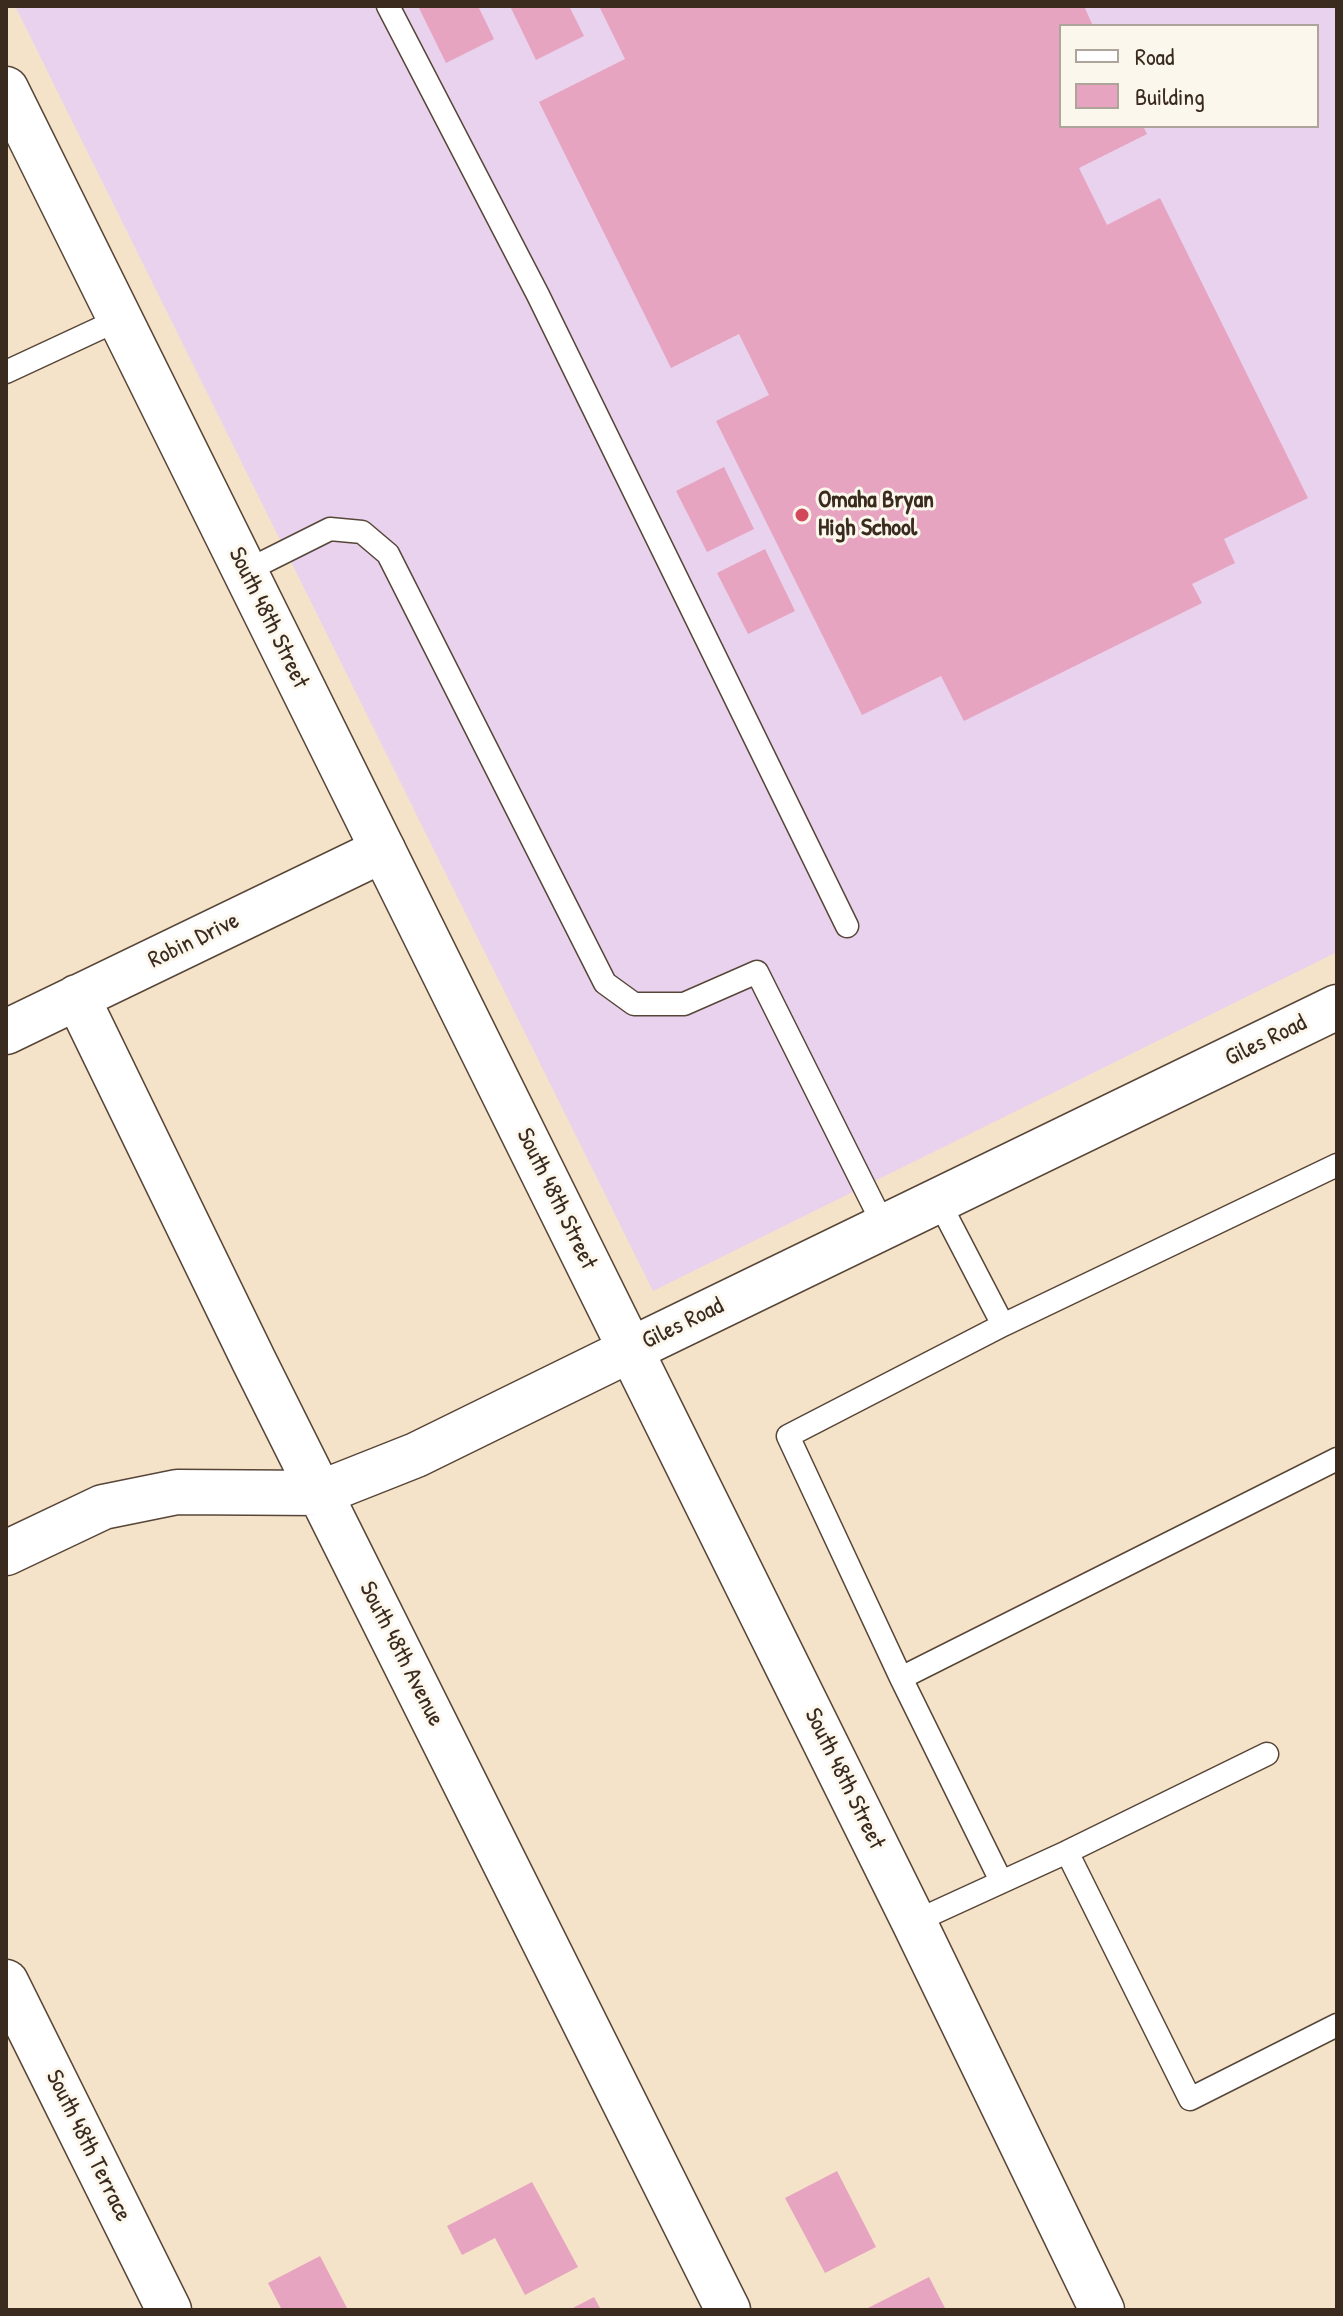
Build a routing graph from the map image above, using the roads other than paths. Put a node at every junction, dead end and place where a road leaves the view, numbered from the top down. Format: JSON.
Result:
{"nodes":[{"id":1,"x":388,"y":6,"type":"edge"},
{"id":2,"x":6,"y":89,"type":"edge"},
{"id":3,"x":120,"y":319,"type":"junction"},
{"id":4,"x":6,"y":372,"type":"edge"},
{"id":5,"x":244,"y":572,"type":"junction"},
{"id":6,"x":383,"y":850,"type":"junction"},
{"id":7,"x":847,"y":926,"type":"dead end"},
{"id":8,"x":77,"y":997,"type":"junction"},
{"id":9,"x":1337,"y":1007,"type":"edge"},
{"id":10,"x":6,"y":1032,"type":"edge"},
{"id":11,"x":1337,"y":1165,"type":"edge"},
{"id":12,"x":938,"y":1200,"type":"junction"},
{"id":13,"x":884,"y":1226,"type":"junction"},
{"id":14,"x":1003,"y":1325,"type":"junction"},
{"id":15,"x":630,"y":1350,"type":"junction"},
{"id":16,"x":1337,"y":1459,"type":"edge"},
{"id":17,"x":320,"y":1493,"type":"junction"},
{"id":18,"x":6,"y":1553,"type":"edge"},
{"id":19,"x":901,"y":1678,"type":"junction"},
{"id":20,"x":1267,"y":1754,"type":"dead end"},
{"id":21,"x":1067,"y":1852,"type":"junction"},
{"id":22,"x":1001,"y":1881,"type":"junction"},
{"id":23,"x":914,"y":1922,"type":"junction"},
{"id":24,"x":6,"y":1982,"type":"edge"},
{"id":25,"x":1337,"y":2025,"type":"edge"},
{"id":26,"x":169,"y":2310,"type":"edge"},
{"id":27,"x":728,"y":2310,"type":"edge"},
{"id":28,"x":1102,"y":2310,"type":"edge"}],
"edges":[{"from":1,"to":7,"type":"lane"},
{"from":2,"to":3,"type":"street","name":"South 48th Street"},
{"from":3,"to":4,"type":"lane"},
{"from":3,"to":5,"type":"street","name":"South 48th Street"},
{"from":5,"to":6,"type":"street","name":"South 48th Street"},
{"from":5,"to":13,"type":"lane"},
{"from":6,"to":8,"type":"street","name":"Robin Drive"},
{"from":6,"to":15,"type":"street","name":"South 48th Street"},
{"from":8,"to":10,"type":"street","name":"Robin Drive"},
{"from":8,"to":17,"type":"street","name":"South 48th Avenue"},
{"from":9,"to":12,"type":"street","name":"Giles Road"},
{"from":11,"to":14,"type":"lane"},
{"from":12,"to":13,"type":"street","name":"Giles Road"},
{"from":12,"to":14,"type":"lane"},
{"from":13,"to":15,"type":"street","name":"Giles Road"},
{"from":14,"to":19,"type":"lane"},
{"from":15,"to":17,"type":"street","name":"Giles Road"},
{"from":15,"to":23,"type":"street","name":"South 48th Street"},
{"from":16,"to":19,"type":"lane"},
{"from":17,"to":18,"type":"street","name":"Giles Road"},
{"from":17,"to":27,"type":"street","name":"South 48th Avenue"},
{"from":19,"to":22,"type":"lane"},
{"from":20,"to":21,"type":"lane"},
{"from":21,"to":22,"type":"lane"},
{"from":21,"to":25,"type":"lane"},
{"from":22,"to":23,"type":"lane"},
{"from":23,"to":28,"type":"street","name":"South 48th Street"},
{"from":24,"to":26,"type":"street","name":"South 48th Terrace"}]}
